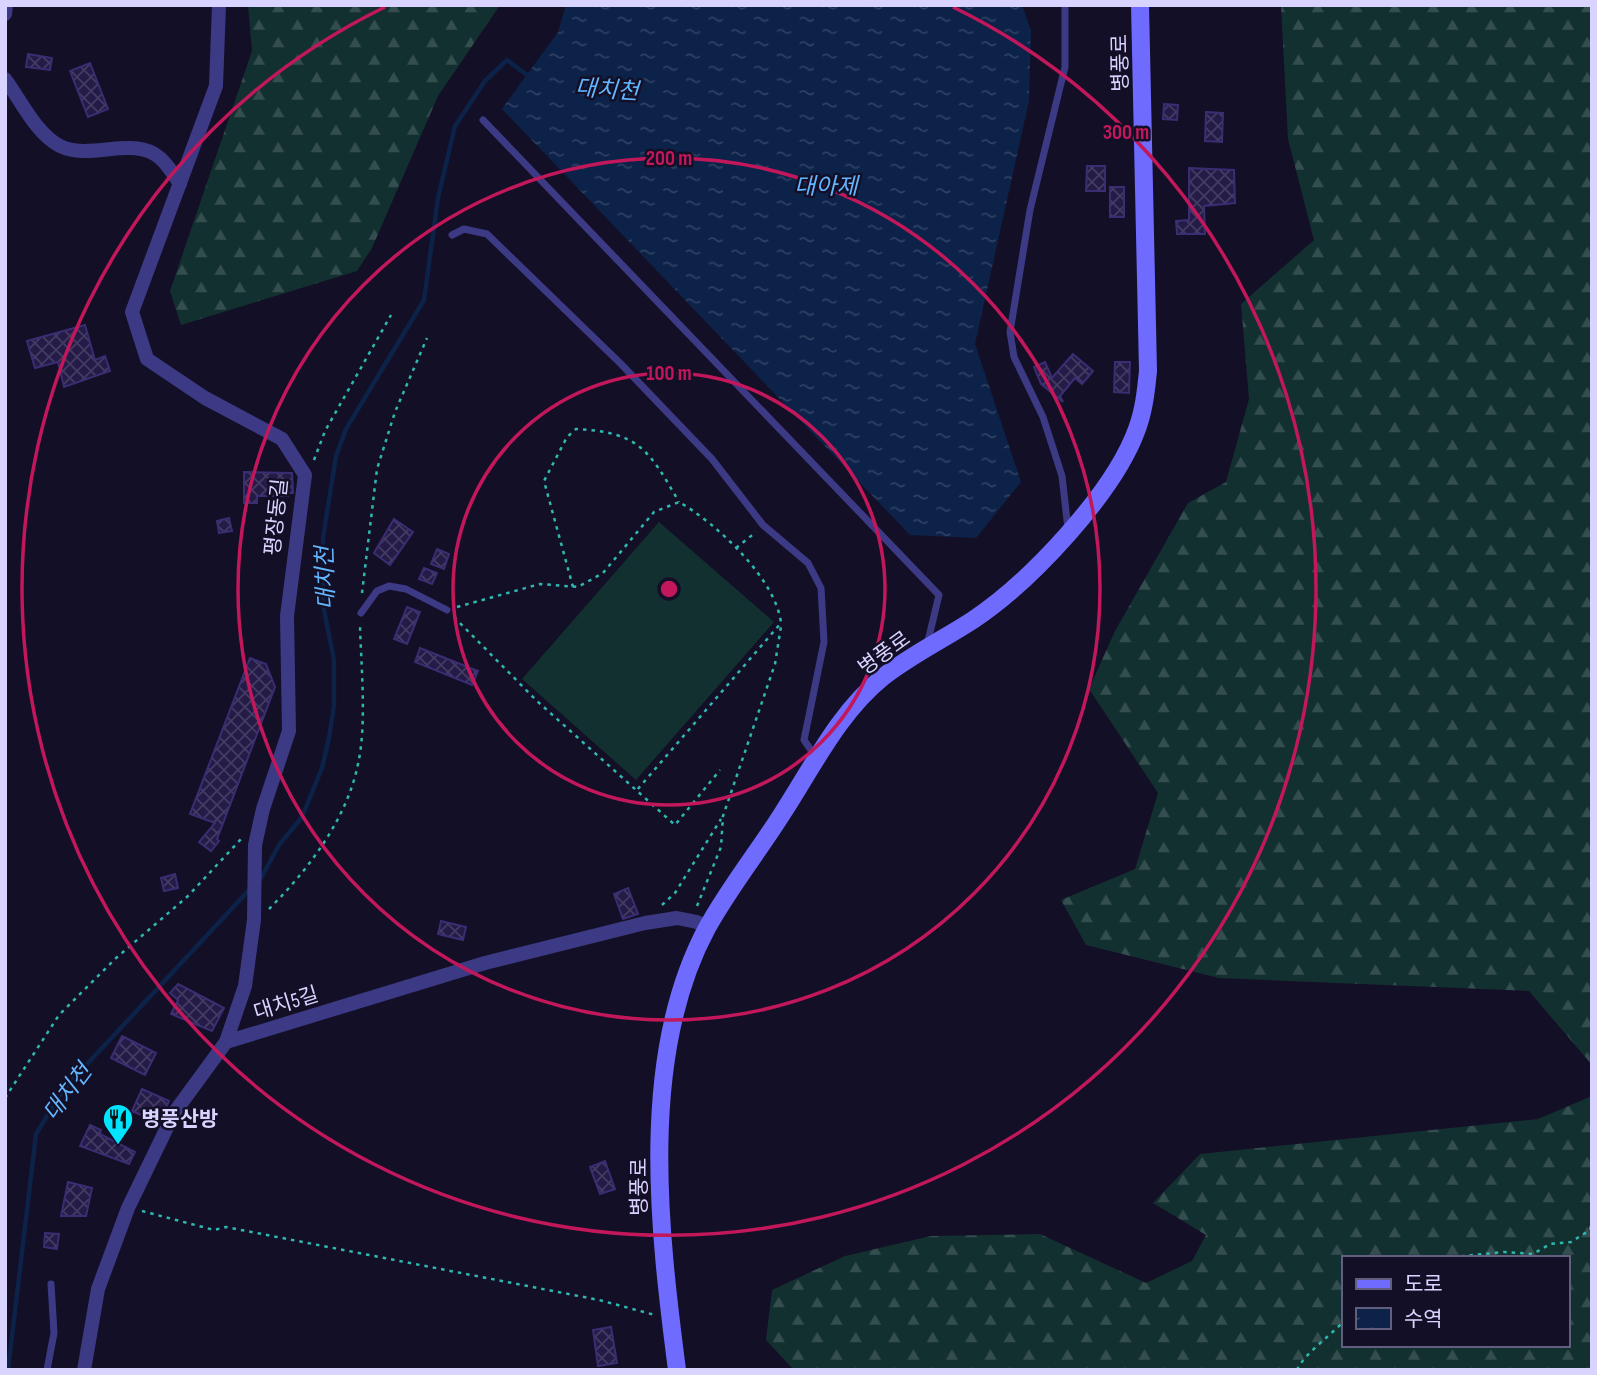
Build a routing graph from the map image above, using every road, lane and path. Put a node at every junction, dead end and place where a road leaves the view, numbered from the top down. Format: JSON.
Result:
{"nodes":[{"id":1,"x":6,"y":5,"type":"edge"},
{"id":2,"x":219,"y":5,"type":"edge"},
{"id":3,"x":1065,"y":5,"type":"edge"},
{"id":4,"x":1140,"y":5,"type":"edge"},
{"id":5,"x":5,"y":14,"type":"edge"},
{"id":6,"x":5,"y":79,"type":"edge"},
{"id":7,"x":483,"y":120,"type":"dead end"},
{"id":8,"x":180,"y":184,"type":"junction"},
{"id":9,"x":452,"y":235,"type":"dead end"},
{"id":10,"x":391,"y":315,"type":"dead end"},
{"id":11,"x":427,"y":338,"type":"dead end"},
{"id":12,"x":304,"y":475,"type":"junction"},
{"id":13,"x":679,"y":502,"type":"junction"},
{"id":14,"x":763,"y":525,"type":"junction"},
{"id":15,"x":1069,"y":533,"type":"junction"},
{"id":16,"x":736,"y":548,"type":"junction"},
{"id":17,"x":573,"y":587,"type":"junction"},
{"id":18,"x":447,"y":610,"type":"junction"},
{"id":19,"x":361,"y":612,"type":"junction"},
{"id":20,"x":781,"y":623,"type":"junction"},
{"id":21,"x":926,"y":649,"type":"junction"},
{"id":22,"x":817,"y":760,"type":"junction"},
{"id":23,"x":720,"y":770,"type":"dead end"},
{"id":24,"x":637,"y":790,"type":"junction"},
{"id":25,"x":723,"y":816,"type":"junction"},
{"id":26,"x":259,"y":825,"type":"junction"},
{"id":27,"x":690,"y":920,"type":"junction"},
{"id":28,"x":253,"y":923,"type":"junction"},
{"id":29,"x":641,"y":924,"type":"junction"},
{"id":30,"x":707,"y":929,"type":"junction"},
{"id":31,"x":226,"y":1042,"type":"junction"},
{"id":32,"x":5,"y":1098,"type":"edge"},
{"id":33,"x":128,"y":1208,"type":"junction"},
{"id":34,"x":1592,"y":1220,"type":"edge"},
{"id":35,"x":1464,"y":1256,"type":"edge"},
{"id":36,"x":51,"y":1284,"type":"dead end"},
{"id":37,"x":669,"y":1311,"type":"junction"},
{"id":38,"x":1342,"y":1323,"type":"edge"},
{"id":39,"x":47,"y":1370,"type":"edge"},
{"id":40,"x":84,"y":1370,"type":"edge"},
{"id":41,"x":677,"y":1370,"type":"edge"},
{"id":42,"x":1297,"y":1370,"type":"edge"}],
"edges":[{"from":1,"to":5,"type":"street"},
{"from":2,"to":8,"type":"street","name":"평장동길"},
{"from":3,"to":15,"type":"lane"},
{"from":4,"to":15,"type":"main road","name":"병풍로"},
{"from":6,"to":8,"type":"street"},
{"from":7,"to":21,"type":"lane"},
{"from":8,"to":12,"type":"street","name":"평장동길"},
{"from":9,"to":14,"type":"lane"},
{"from":10,"to":12,"type":"path"},
{"from":11,"to":19,"type":"path"},
{"from":12,"to":26,"type":"street","name":"평장동길"},
{"from":13,"to":16,"type":"path"},
{"from":13,"to":17,"type":"path"},
{"from":13,"to":17,"type":"path"},
{"from":14,"to":16,"type":"path"},
{"from":14,"to":22,"type":"lane"},
{"from":15,"to":21,"type":"main road","name":"병풍로"},
{"from":16,"to":20,"type":"path"},
{"from":17,"to":18,"type":"path"},
{"from":18,"to":19,"type":"lane"},
{"from":18,"to":24,"type":"path"},
{"from":19,"to":28,"type":"path"},
{"from":20,"to":24,"type":"path"},
{"from":20,"to":25,"type":"path"},
{"from":21,"to":22,"type":"main road","name":"병풍로"},
{"from":22,"to":30,"type":"main road","name":"병풍로"},
{"from":23,"to":24,"type":"path"},
{"from":25,"to":27,"type":"path"},
{"from":25,"to":29,"type":"path"},
{"from":26,"to":28,"type":"street","name":"평장동길"},
{"from":26,"to":32,"type":"path"},
{"from":27,"to":29,"type":"street","name":"대치5길"},
{"from":27,"to":30,"type":"street"},
{"from":28,"to":31,"type":"street","name":"평장동길"},
{"from":29,"to":31,"type":"street","name":"대치5길"},
{"from":30,"to":37,"type":"main road","name":"병풍로"},
{"from":31,"to":33,"type":"street"},
{"from":33,"to":37,"type":"path"},
{"from":33,"to":40,"type":"street"},
{"from":34,"to":35,"type":"path"},
{"from":36,"to":39,"type":"lane"},
{"from":37,"to":41,"type":"main road","name":"병풍로"},
{"from":38,"to":42,"type":"path"}]}
